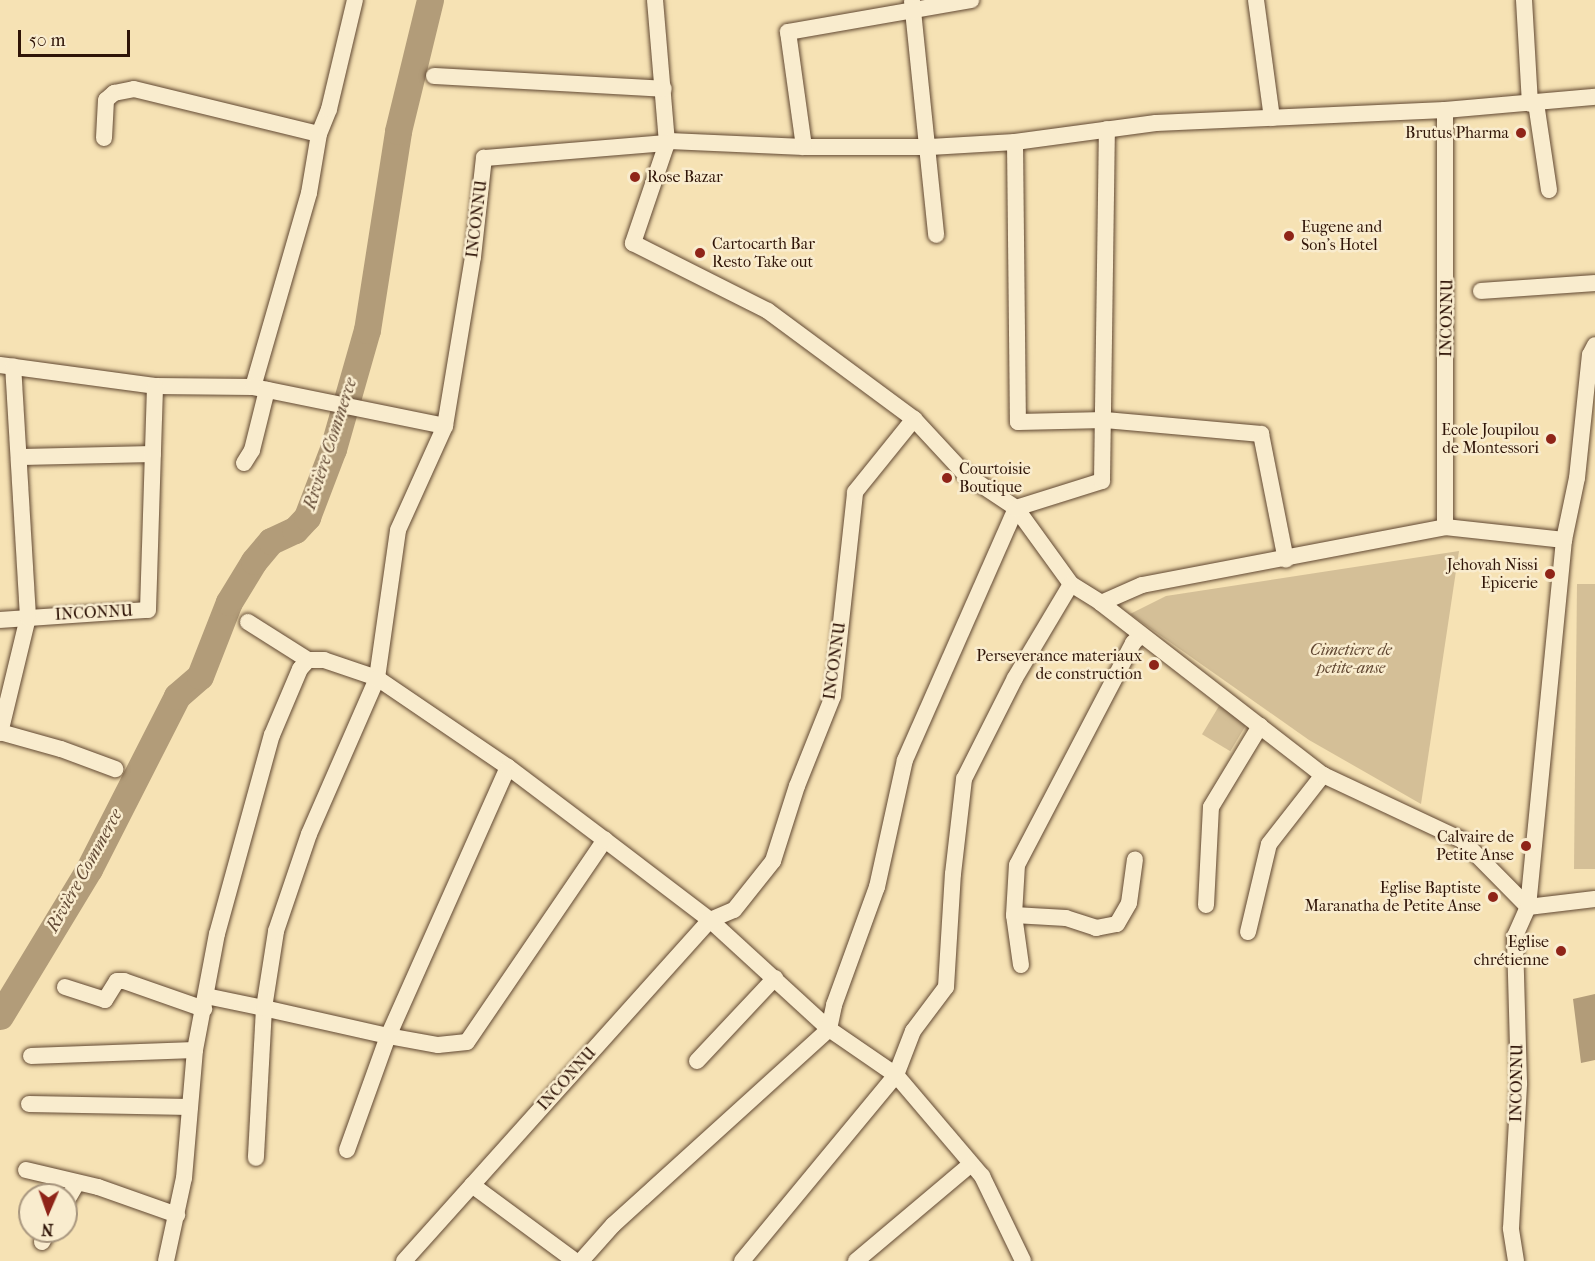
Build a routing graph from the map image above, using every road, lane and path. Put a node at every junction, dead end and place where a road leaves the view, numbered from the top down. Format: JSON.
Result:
{"nodes":[{"id":1,"x":355,"y":0,"type":"edge"},
{"id":2,"x":655,"y":0,"type":"edge"},
{"id":3,"x":971,"y":0,"type":"edge"},
{"id":4,"x":1256,"y":0,"type":"edge"},
{"id":5,"x":1524,"y":0,"type":"edge"},
{"id":6,"x":913,"y":5,"type":"edge"},
{"id":7,"x":435,"y":76,"type":"dead end"},
{"id":8,"x":664,"y":89,"type":"junction"},
{"id":9,"x":1595,"y":97,"type":"edge"},
{"id":10,"x":1533,"y":103,"type":"junction"},
{"id":11,"x":1445,"y":110,"type":"junction"},
{"id":12,"x":1272,"y":118,"type":"junction"},
{"id":13,"x":1107,"y":129,"type":"junction"},
{"id":14,"x":319,"y":134,"type":"junction"},
{"id":15,"x":105,"y":138,"type":"dead end"},
{"id":16,"x":668,"y":142,"type":"junction"},
{"id":17,"x":1015,"y":142,"type":"junction"},
{"id":18,"x":804,"y":147,"type":"junction"},
{"id":19,"x":930,"y":147,"type":"junction"},
{"id":20,"x":1549,"y":190,"type":"dead end"},
{"id":21,"x":936,"y":236,"type":"dead end"},
{"id":22,"x":1595,"y":283,"type":"edge"},
{"id":23,"x":1481,"y":291,"type":"dead end"},
{"id":24,"x":1595,"y":345,"type":"edge"},
{"id":25,"x":7,"y":366,"type":"edge"},
{"id":26,"x":155,"y":386,"type":"junction"},
{"id":27,"x":260,"y":389,"type":"junction"},
{"id":28,"x":914,"y":419,"type":"junction"},
{"id":29,"x":1105,"y":420,"type":"junction"},
{"id":30,"x":445,"y":426,"type":"junction"},
{"id":31,"x":153,"y":454,"type":"junction"},
{"id":32,"x":22,"y":457,"type":"junction"},
{"id":33,"x":244,"y":463,"type":"dead end"},
{"id":34,"x":1016,"y":508,"type":"junction"},
{"id":35,"x":1445,"y":527,"type":"junction"},
{"id":36,"x":1564,"y":540,"type":"junction"},
{"id":37,"x":1286,"y":560,"type":"junction"},
{"id":38,"x":1071,"y":584,"type":"junction"},
{"id":39,"x":1101,"y":603,"type":"junction"},
{"id":40,"x":28,"y":617,"type":"junction"},
{"id":41,"x":0,"y":620,"type":"edge"},
{"id":42,"x":248,"y":622,"type":"dead end"},
{"id":43,"x":1140,"y":636,"type":"junction"},
{"id":44,"x":309,"y":660,"type":"junction"},
{"id":45,"x":375,"y":683,"type":"junction"},
{"id":46,"x":1260,"y":726,"type":"junction"},
{"id":47,"x":0,"y":732,"type":"edge"},
{"id":48,"x":508,"y":767,"type":"junction"},
{"id":49,"x":115,"y":770,"type":"dead end"},
{"id":50,"x":1323,"y":775,"type":"junction"},
{"id":51,"x":605,"y":840,"type":"junction"},
{"id":52,"x":1135,"y":859,"type":"dead end"},
{"id":53,"x":1595,"y":899,"type":"edge"},
{"id":54,"x":1206,"y":905,"type":"dead end"},
{"id":55,"x":1528,"y":907,"type":"junction"},
{"id":56,"x":1014,"y":915,"type":"junction"},
{"id":57,"x":710,"y":920,"type":"junction"},
{"id":58,"x":1248,"y":932,"type":"dead end"},
{"id":59,"x":1021,"y":965,"type":"dead end"},
{"id":60,"x":776,"y":978,"type":"junction"},
{"id":61,"x":65,"y":987,"type":"dead end"},
{"id":62,"x":205,"y":1003,"type":"junction"},
{"id":63,"x":264,"y":1008,"type":"junction"},
{"id":64,"x":829,"y":1029,"type":"junction"},
{"id":65,"x":388,"y":1036,"type":"junction"},
{"id":66,"x":195,"y":1050,"type":"junction"},
{"id":67,"x":31,"y":1056,"type":"dead end"},
{"id":68,"x":697,"y":1061,"type":"dead end"},
{"id":69,"x":896,"y":1075,"type":"junction"},
{"id":70,"x":29,"y":1104,"type":"dead end"},
{"id":71,"x":190,"y":1107,"type":"junction"},
{"id":72,"x":346,"y":1150,"type":"dead end"},
{"id":73,"x":256,"y":1158,"type":"dead end"},
{"id":74,"x":972,"y":1164,"type":"junction"},
{"id":75,"x":26,"y":1170,"type":"dead end"},
{"id":76,"x":71,"y":1183,"type":"edge"},
{"id":77,"x":78,"y":1185,"type":"edge"},
{"id":78,"x":472,"y":1185,"type":"junction"},
{"id":79,"x":177,"y":1215,"type":"junction"},
{"id":80,"x":166,"y":1261,"type":"edge"},
{"id":81,"x":404,"y":1261,"type":"edge"},
{"id":82,"x":575,"y":1261,"type":"edge"},
{"id":83,"x":581,"y":1261,"type":"edge"},
{"id":84,"x":742,"y":1261,"type":"edge"},
{"id":85,"x":856,"y":1261,"type":"edge"},
{"id":86,"x":1023,"y":1261,"type":"edge"},
{"id":87,"x":1516,"y":1261,"type":"edge"}],
"edges":[{"from":1,"to":14,"type":"street"},
{"from":2,"to":8,"type":"street"},
{"from":3,"to":6,"type":"street"},
{"from":4,"to":12,"type":"street"},
{"from":5,"to":10,"type":"street"},
{"from":6,"to":18,"type":"street"},
{"from":6,"to":19,"type":"street"},
{"from":7,"to":8,"type":"street"},
{"from":8,"to":16,"type":"street"},
{"from":9,"to":10,"type":"street","name":"INCONNU"},
{"from":10,"to":11,"type":"street","name":"INCONNU"},
{"from":10,"to":20,"type":"street"},
{"from":11,"to":12,"type":"street","name":"INCONNU"},
{"from":11,"to":35,"type":"street","name":"INCONNU"},
{"from":12,"to":13,"type":"street","name":"INCONNU"},
{"from":13,"to":17,"type":"street","name":"INCONNU"},
{"from":13,"to":29,"type":"street"},
{"from":14,"to":15,"type":"street"},
{"from":14,"to":27,"type":"street"},
{"from":16,"to":18,"type":"street","name":"INCONNU"},
{"from":16,"to":28,"type":"street"},
{"from":16,"to":30,"type":"street","name":"INCONNU"},
{"from":17,"to":19,"type":"street","name":"INCONNU"},
{"from":17,"to":29,"type":"street"},
{"from":18,"to":19,"type":"street","name":"INCONNU"},
{"from":19,"to":21,"type":"street"},
{"from":22,"to":23,"type":"street","name":"INCONNU"},
{"from":24,"to":36,"type":"street","name":"INCONNU"},
{"from":25,"to":26,"type":"street"},
{"from":25,"to":32,"type":"street"},
{"from":26,"to":27,"type":"street"},
{"from":26,"to":31,"type":"street","name":"INCONNU"},
{"from":27,"to":30,"type":"street"},
{"from":27,"to":33,"type":"street"},
{"from":28,"to":34,"type":"street"},
{"from":28,"to":57,"type":"street","name":"INCONNU"},
{"from":29,"to":34,"type":"street"},
{"from":29,"to":37,"type":"street"},
{"from":30,"to":45,"type":"street","name":"INCONNU"},
{"from":31,"to":32,"type":"street"},
{"from":31,"to":40,"type":"street","name":"INCONNU"},
{"from":32,"to":40,"type":"street"},
{"from":34,"to":38,"type":"street"},
{"from":34,"to":64,"type":"street"},
{"from":35,"to":36,"type":"street"},
{"from":35,"to":37,"type":"street"},
{"from":36,"to":55,"type":"street","name":"INCONNU"},
{"from":37,"to":39,"type":"street"},
{"from":38,"to":39,"type":"street"},
{"from":38,"to":69,"type":"street"},
{"from":39,"to":43,"type":"street"},
{"from":40,"to":41,"type":"street","name":"INCONNU"},
{"from":40,"to":47,"type":"street"},
{"from":42,"to":44,"type":"street"},
{"from":43,"to":46,"type":"street"},
{"from":43,"to":56,"type":"street"},
{"from":44,"to":45,"type":"street"},
{"from":44,"to":62,"type":"street"},
{"from":45,"to":48,"type":"street"},
{"from":45,"to":63,"type":"street","name":"INCONNU"},
{"from":46,"to":50,"type":"street"},
{"from":46,"to":54,"type":"street"},
{"from":47,"to":49,"type":"street"},
{"from":48,"to":51,"type":"street"},
{"from":48,"to":65,"type":"street"},
{"from":50,"to":55,"type":"street"},
{"from":50,"to":58,"type":"street"},
{"from":51,"to":57,"type":"street"},
{"from":51,"to":65,"type":"street"},
{"from":52,"to":56,"type":"street"},
{"from":53,"to":55,"type":"street"},
{"from":55,"to":87,"type":"street","name":"INCONNU"},
{"from":56,"to":59,"type":"street"},
{"from":57,"to":60,"type":"street"},
{"from":57,"to":78,"type":"street","name":"INCONNU"},
{"from":60,"to":64,"type":"street"},
{"from":60,"to":68,"type":"street"},
{"from":61,"to":62,"type":"street"},
{"from":62,"to":63,"type":"street"},
{"from":62,"to":66,"type":"street"},
{"from":63,"to":65,"type":"street"},
{"from":63,"to":73,"type":"street","name":"INCONNU"},
{"from":64,"to":69,"type":"street"},
{"from":64,"to":83,"type":"street"},
{"from":65,"to":72,"type":"street"},
{"from":66,"to":67,"type":"street"},
{"from":66,"to":71,"type":"street"},
{"from":69,"to":74,"type":"street"},
{"from":69,"to":84,"type":"street"},
{"from":70,"to":71,"type":"street"},
{"from":71,"to":79,"type":"street"},
{"from":74,"to":85,"type":"street"},
{"from":74,"to":86,"type":"street"},
{"from":75,"to":76,"type":"street"},
{"from":77,"to":79,"type":"street"},
{"from":78,"to":81,"type":"street","name":"INCONNU"},
{"from":78,"to":82,"type":"street"},
{"from":79,"to":80,"type":"street"}]}
